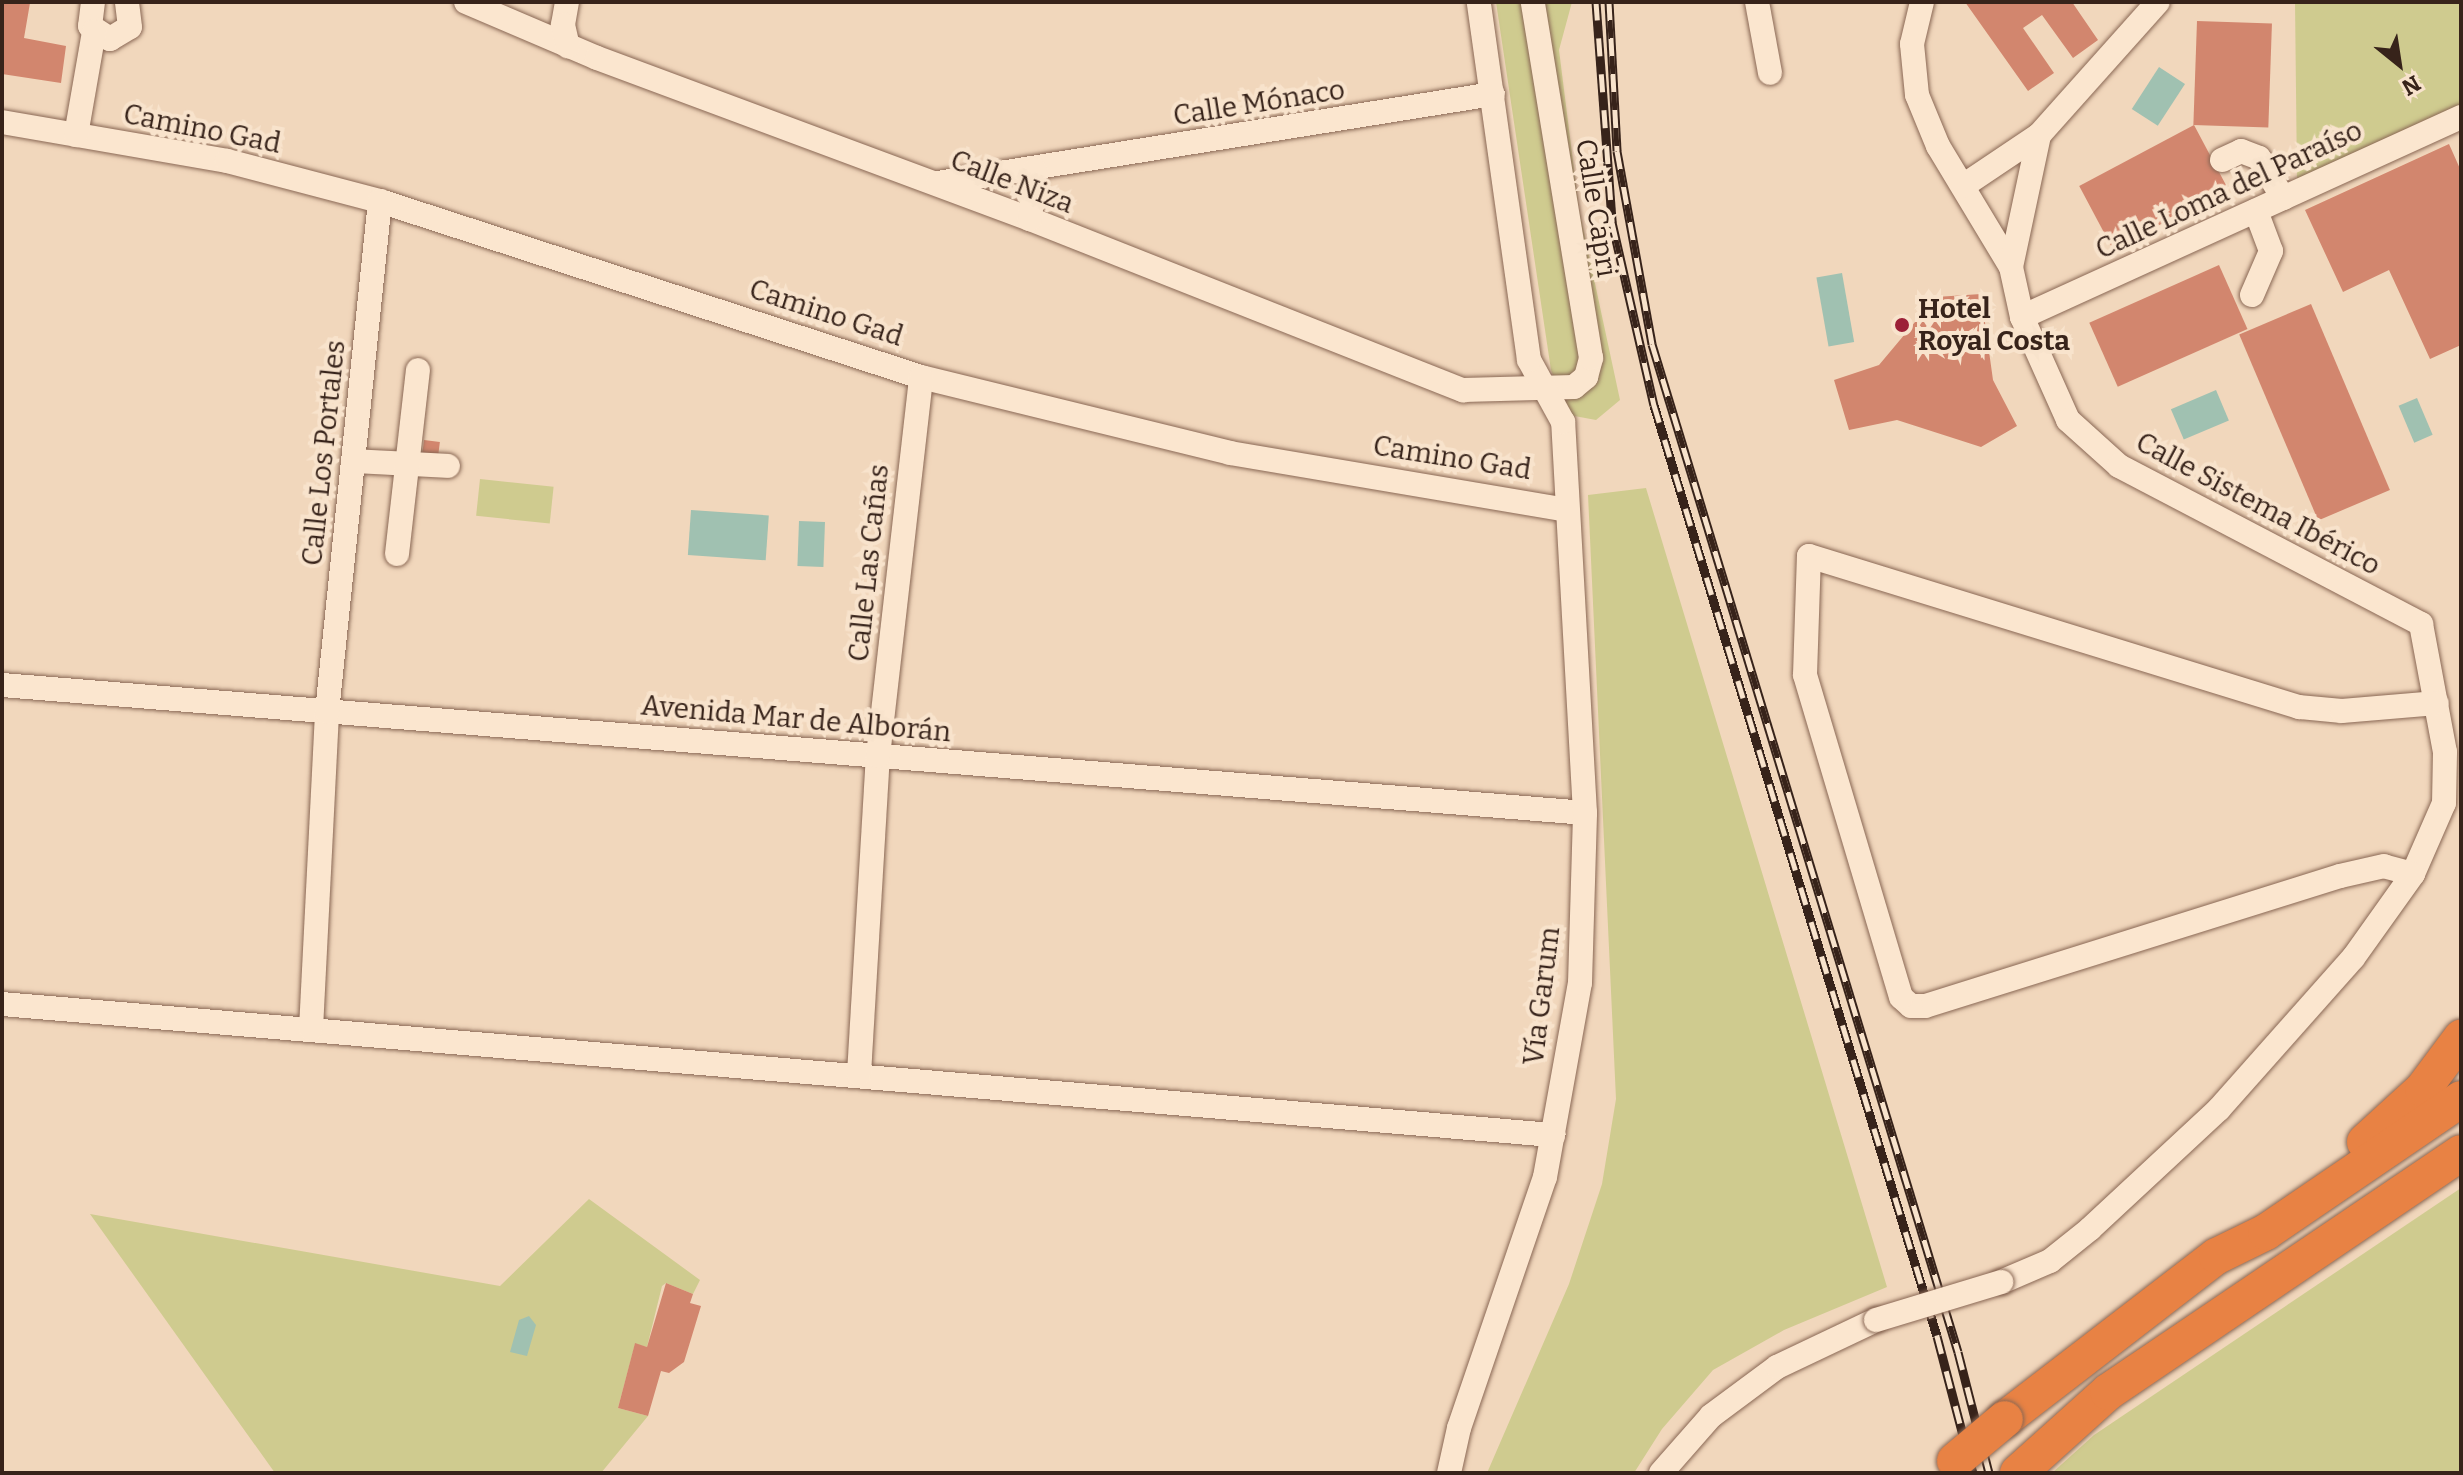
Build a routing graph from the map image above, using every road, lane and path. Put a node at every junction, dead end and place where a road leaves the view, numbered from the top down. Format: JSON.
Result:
{"nodes":[{"id":1,"x":93,"y":2,"type":"edge"},
{"id":2,"x":127,"y":2,"type":"edge"},
{"id":3,"x":466,"y":2,"type":"edge"},
{"id":4,"x":567,"y":2,"type":"edge"},
{"id":5,"x":1479,"y":2,"type":"edge"},
{"id":6,"x":1533,"y":2,"type":"edge"},
{"id":7,"x":1757,"y":2,"type":"edge"},
{"id":8,"x":1922,"y":2,"type":"edge"},
{"id":9,"x":2158,"y":2,"type":"edge"},
{"id":10,"x":94,"y":32,"type":"junction"},
{"id":11,"x":568,"y":46,"type":"junction"},
{"id":12,"x":1770,"y":73,"type":"dead end"},
{"id":13,"x":1493,"y":94,"type":"junction"},
{"id":14,"x":2461,"y":117,"type":"edge"},
{"id":15,"x":2,"y":122,"type":"edge"},
{"id":16,"x":76,"y":135,"type":"junction"},
{"id":17,"x":2039,"y":135,"type":"junction"},
{"id":18,"x":2222,"y":160,"type":"dead end"},
{"id":19,"x":1035,"y":170,"type":"junction"},
{"id":20,"x":933,"y":184,"type":"junction"},
{"id":21,"x":1963,"y":186,"type":"junction"},
{"id":22,"x":2283,"y":198,"type":"junction"},
{"id":23,"x":380,"y":201,"type":"junction"},
{"id":24,"x":2256,"y":211,"type":"junction"},
{"id":25,"x":1030,"y":219,"type":"junction"},
{"id":26,"x":2011,"y":267,"type":"junction"},
{"id":27,"x":2252,"y":295,"type":"dead end"},
{"id":28,"x":2022,"y":317,"type":"junction"},
{"id":29,"x":418,"y":370,"type":"dead end"},
{"id":30,"x":921,"y":377,"type":"junction"},
{"id":31,"x":1543,"y":386,"type":"junction"},
{"id":32,"x":353,"y":461,"type":"junction"},
{"id":33,"x":407,"y":464,"type":"junction"},
{"id":34,"x":448,"y":466,"type":"dead end"},
{"id":35,"x":1567,"y":510,"type":"junction"},
{"id":36,"x":397,"y":554,"type":"dead end"},
{"id":37,"x":2,"y":685,"type":"edge"},
{"id":38,"x":2437,"y":703,"type":"junction"},
{"id":39,"x":327,"y":712,"type":"junction"},
{"id":40,"x":878,"y":756,"type":"junction"},
{"id":41,"x":1585,"y":813,"type":"junction"},
{"id":42,"x":2413,"y":874,"type":"junction"},
{"id":43,"x":2,"y":1004,"type":"edge"},
{"id":44,"x":311,"y":1029,"type":"junction"},
{"id":45,"x":2461,"y":1038,"type":"edge"},
{"id":46,"x":859,"y":1074,"type":"junction"},
{"id":47,"x":2461,"y":1099,"type":"edge"},
{"id":48,"x":1553,"y":1135,"type":"junction"},
{"id":49,"x":2461,"y":1153,"type":"edge"},
{"id":50,"x":2217,"y":1256,"type":"junction"},
{"id":51,"x":1950,"y":1467,"type":"edge"},
{"id":52,"x":2019,"y":1472,"type":"edge"},
{"id":53,"x":1449,"y":1473,"type":"edge"},
{"id":54,"x":1661,"y":1473,"type":"edge"}],
"edges":[{"from":1,"to":10,"type":"street"},
{"from":2,"to":10,"type":"street"},
{"from":3,"to":11,"type":"street","name":"Calle Niza"},
{"from":4,"to":11,"type":"street"},
{"from":5,"to":13,"type":"street"},
{"from":6,"to":31,"type":"street","name":"Calle Capri"},
{"from":7,"to":12,"type":"street"},
{"from":8,"to":21,"type":"street","name":"Calle Sistema Ibérico"},
{"from":9,"to":17,"type":"street"},
{"from":10,"to":16,"type":"street"},
{"from":11,"to":20,"type":"street","name":"Calle Niza"},
{"from":13,"to":19,"type":"street","name":"Calle Mónaco"},
{"from":13,"to":31,"type":"street"},
{"from":14,"to":22,"type":"street","name":"Calle Loma del Paraíso"},
{"from":15,"to":16,"type":"street","name":"Camino Gad"},
{"from":16,"to":23,"type":"street","name":"Camino Gad"},
{"from":17,"to":21,"type":"street"},
{"from":17,"to":26,"type":"street"},
{"from":18,"to":22,"type":"street"},
{"from":19,"to":20,"type":"street","name":"Calle Mónaco"},
{"from":19,"to":25,"type":"street"},
{"from":20,"to":25,"type":"street","name":"Calle Niza"},
{"from":21,"to":26,"type":"street","name":"Calle Sistema Ibérico"},
{"from":22,"to":24,"type":"street","name":"Calle Loma del Paraíso"},
{"from":23,"to":30,"type":"street","name":"Camino Gad"},
{"from":23,"to":32,"type":"street","name":"Calle Los Portales"},
{"from":24,"to":27,"type":"street"},
{"from":24,"to":28,"type":"street","name":"Calle Loma del Paraíso"},
{"from":25,"to":31,"type":"street","name":"Calle Niza"},
{"from":26,"to":28,"type":"street","name":"Calle Sistema Ibérico"},
{"from":28,"to":38,"type":"street","name":"Calle Sistema Ibérico"},
{"from":29,"to":33,"type":"street"},
{"from":30,"to":35,"type":"street","name":"Camino Gad"},
{"from":30,"to":40,"type":"street","name":"Calle Las Cañas"},
{"from":31,"to":35,"type":"street"},
{"from":32,"to":33,"type":"street"},
{"from":32,"to":39,"type":"street","name":"Calle Los Portales"},
{"from":33,"to":34,"type":"street"},
{"from":33,"to":36,"type":"street"},
{"from":35,"to":41,"type":"street","name":"Vía Garum"},
{"from":37,"to":39,"type":"street","name":"Avenida Mar de Alborán"},
{"from":38,"to":42,"type":"street","name":"Calle Sistema Ibérico"},
{"from":38,"to":42,"type":"street"},
{"from":39,"to":40,"type":"street","name":"Avenida Mar de Alborán"},
{"from":39,"to":44,"type":"street","name":"Calle Los Portales"},
{"from":40,"to":41,"type":"street","name":"Avenida Mar de Alborán"},
{"from":40,"to":46,"type":"street","name":"Calle Las Cañas"},
{"from":41,"to":48,"type":"street","name":"Vía Garum"},
{"from":42,"to":54,"type":"street","name":"Calle Sistema Ibérico","bridge":true},
{"from":43,"to":44,"type":"street"},
{"from":44,"to":46,"type":"street"},
{"from":45,"to":50,"type":"highway"},
{"from":46,"to":48,"type":"street"},
{"from":47,"to":50,"type":"highway"},
{"from":48,"to":53,"type":"street","name":"Vía Garum"},
{"from":49,"to":52,"type":"highway"},
{"from":50,"to":51,"type":"highway","bridge":true}]}
